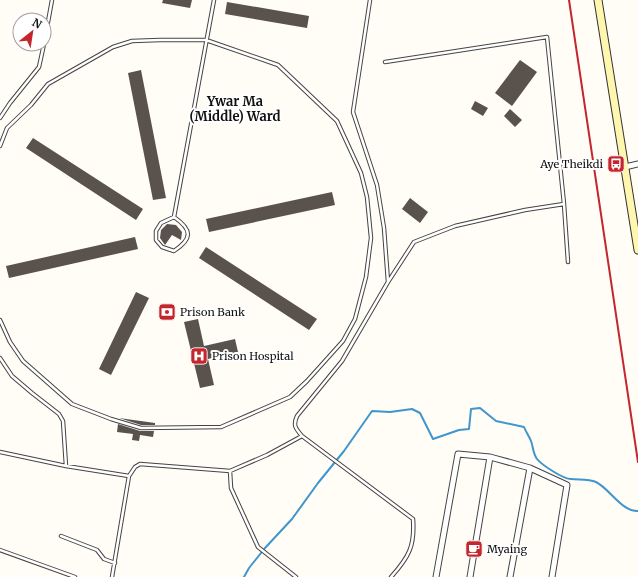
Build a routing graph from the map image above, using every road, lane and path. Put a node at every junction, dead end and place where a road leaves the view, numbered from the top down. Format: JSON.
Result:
{"nodes":[{"id":1,"x":52,"y":0,"type":"edge"},
{"id":2,"x":214,"y":0,"type":"edge"},
{"id":3,"x":370,"y":0,"type":"edge"},
{"id":4,"x":598,"y":0,"type":"edge"},
{"id":5,"x":50,"y":12,"type":"edge"},
{"id":6,"x":206,"y":40,"type":"junction"},
{"id":7,"x":42,"y":52,"type":"edge"},
{"id":8,"x":385,"y":62,"type":"dead end"},
{"id":9,"x":0,"y":118,"type":"edge"},
{"id":10,"x":0,"y":146,"type":"edge"},
{"id":11,"x":638,"y":164,"type":"edge"},
{"id":12,"x":625,"y":167,"type":"junction"},
{"id":13,"x":564,"y":204,"type":"junction"},
{"id":14,"x":174,"y":217,"type":"junction"},
{"id":15,"x":638,"y":250,"type":"edge"},
{"id":16,"x":568,"y":262,"type":"dead end"},
{"id":17,"x":388,"y":282,"type":"junction"},
{"id":18,"x":0,"y":320,"type":"edge"},
{"id":19,"x":1,"y":361,"type":"edge"},
{"id":20,"x":302,"y":436,"type":"junction"},
{"id":21,"x":0,"y":452,"type":"edge"},
{"id":22,"x":490,"y":458,"type":"junction"},
{"id":23,"x":66,"y":466,"type":"junction"},
{"id":24,"x":530,"y":468,"type":"junction"},
{"id":25,"x":230,"y":471,"type":"junction"},
{"id":26,"x":129,"y":476,"type":"junction"},
{"id":27,"x":61,"y":536,"type":"dead end"},
{"id":28,"x":0,"y":550,"type":"edge"},
{"id":29,"x":115,"y":563,"type":"junction"},
{"id":30,"x":75,"y":577,"type":"edge"},
{"id":31,"x":112,"y":577,"type":"edge"},
{"id":32,"x":296,"y":577,"type":"edge"},
{"id":33,"x":391,"y":577,"type":"edge"},
{"id":34,"x":436,"y":577,"type":"edge"},
{"id":35,"x":470,"y":577,"type":"edge"},
{"id":36,"x":510,"y":577,"type":"edge"},
{"id":37,"x":552,"y":577,"type":"edge"}],
"edges":[{"from":1,"to":5,"type":"lane"},
{"from":2,"to":6,"type":"lane"},
{"from":3,"to":17,"type":"lane"},
{"from":4,"to":12,"type":"main road"},
{"from":6,"to":10,"type":"lane"},
{"from":6,"to":14,"type":"lane"},
{"from":6,"to":18,"type":"lane"},
{"from":7,"to":9,"type":"lane"},
{"from":8,"to":13,"type":"lane"},
{"from":11,"to":12,"type":"street"},
{"from":12,"to":15,"type":"main road"},
{"from":13,"to":16,"type":"lane"},
{"from":13,"to":17,"type":"lane"},
{"from":14,"to":14,"type":"lane"},
{"from":17,"to":20,"type":"lane"},
{"from":19,"to":23,"type":"lane"},
{"from":20,"to":25,"type":"lane"},
{"from":20,"to":33,"type":"lane"},
{"from":21,"to":23,"type":"lane"},
{"from":22,"to":24,"type":"street"},
{"from":22,"to":34,"type":"street"},
{"from":22,"to":35,"type":"street"},
{"from":23,"to":26,"type":"lane"},
{"from":24,"to":36,"type":"street"},
{"from":24,"to":37,"type":"street"},
{"from":25,"to":26,"type":"lane"},
{"from":25,"to":32,"type":"lane"},
{"from":26,"to":29,"type":"lane"},
{"from":27,"to":29,"type":"lane"},
{"from":28,"to":30,"type":"lane"},
{"from":29,"to":31,"type":"lane"}]}
